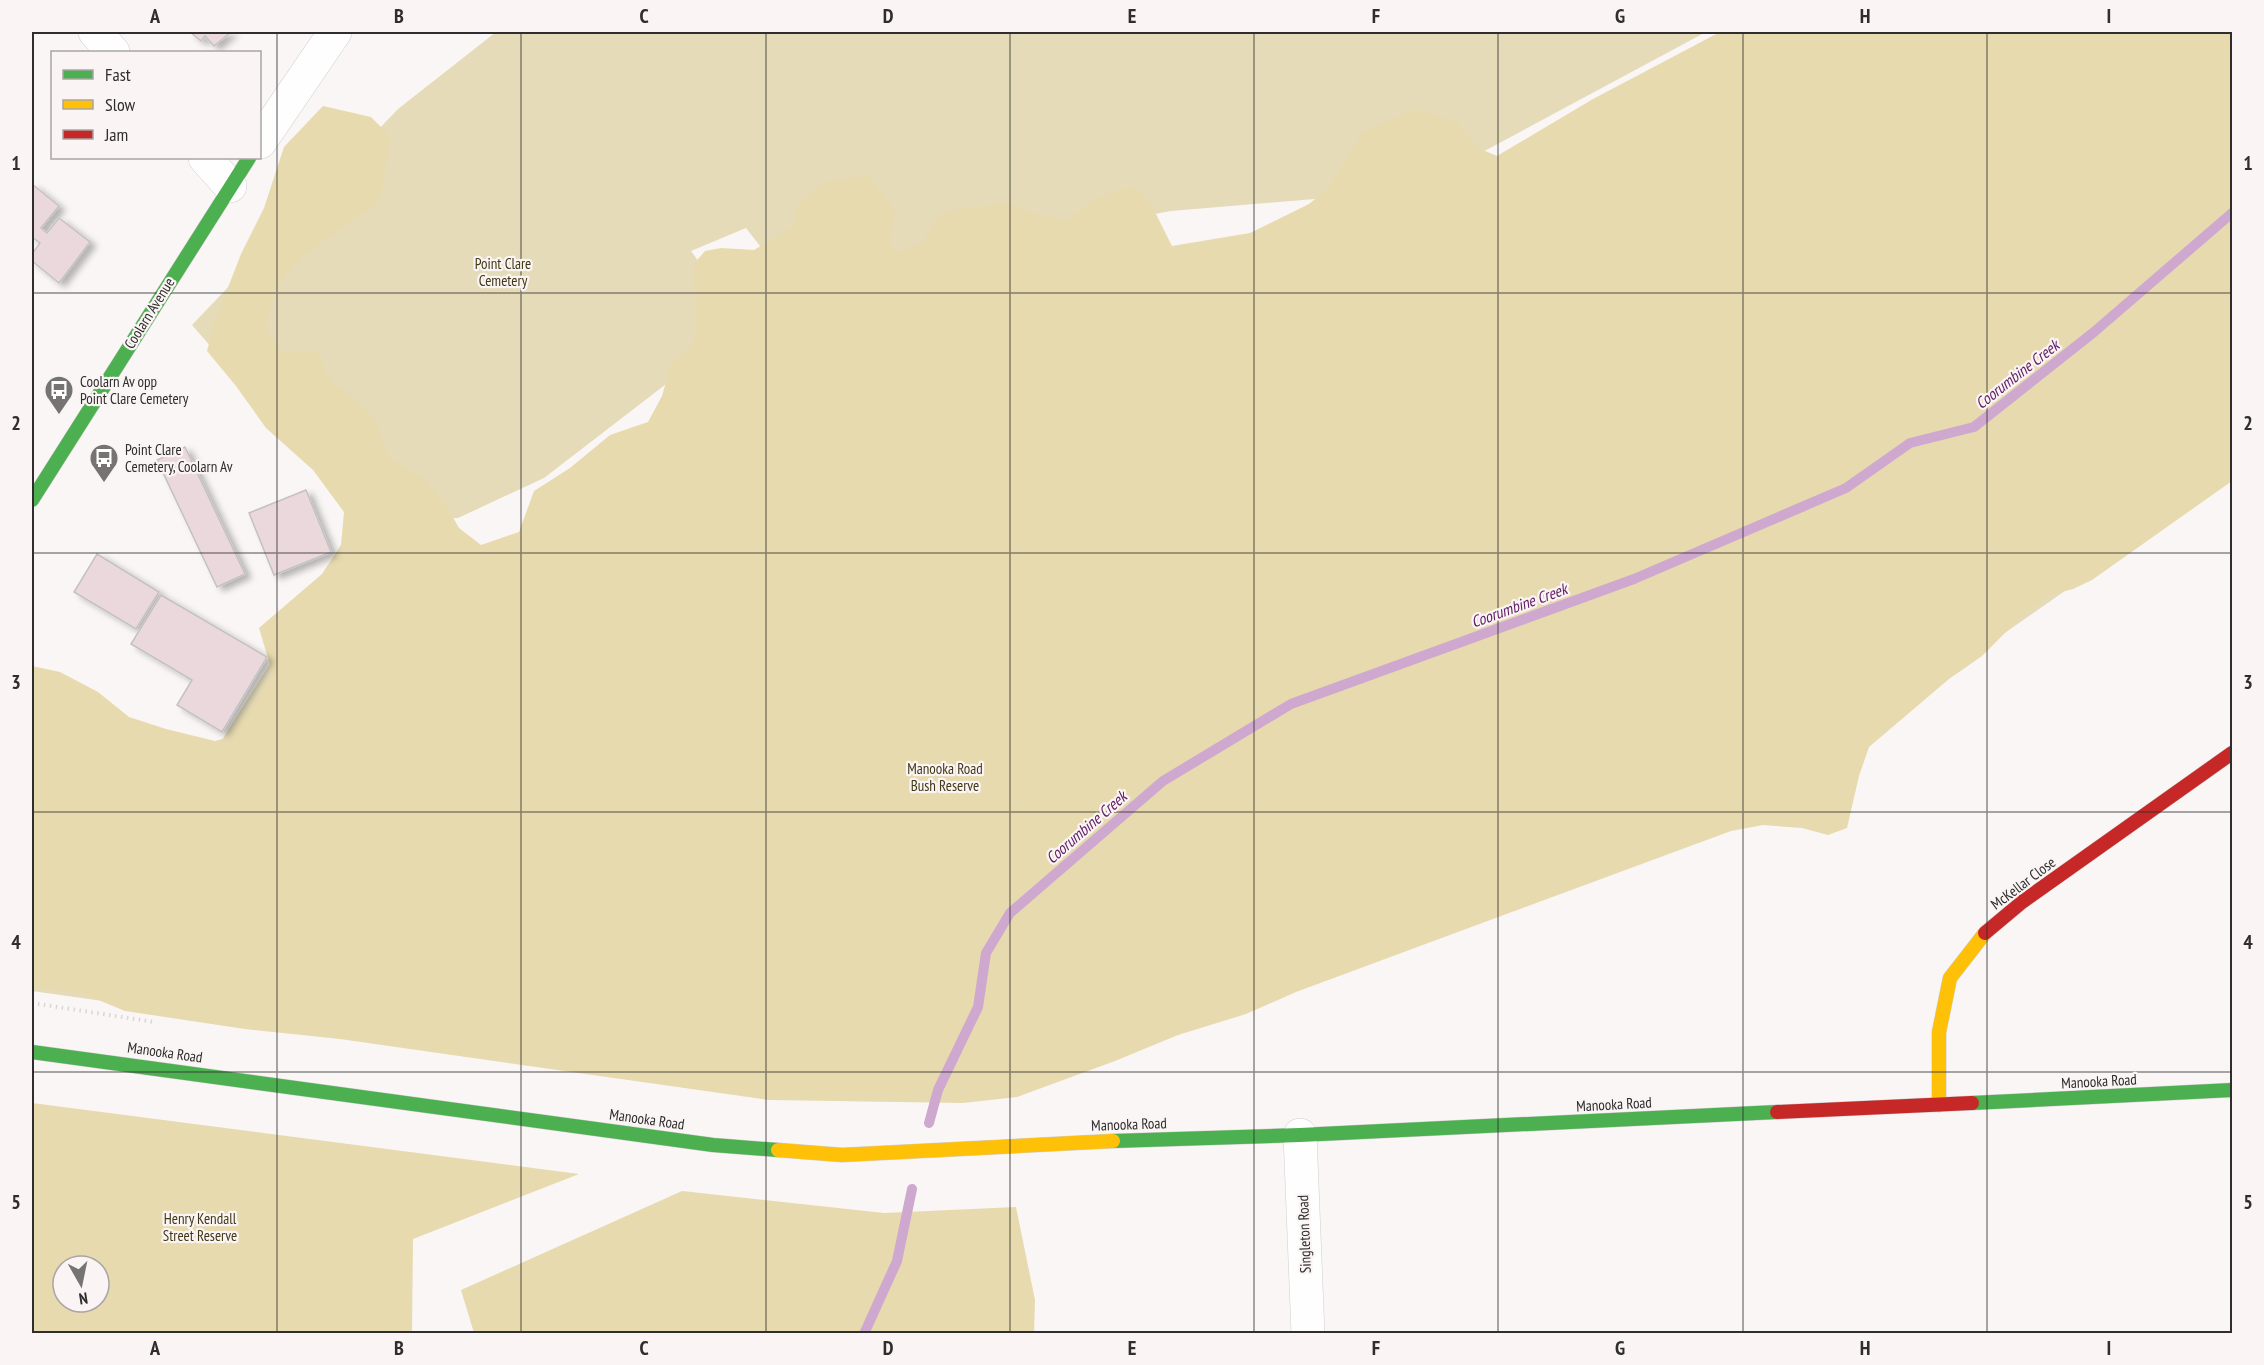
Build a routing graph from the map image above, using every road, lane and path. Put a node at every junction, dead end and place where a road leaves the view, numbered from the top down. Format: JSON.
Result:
{"nodes":[{"id":1,"x":95,"y":32,"type":"edge"},
{"id":2,"x":335,"y":32,"type":"edge"},
{"id":3,"x":112,"y":51,"type":"edge"},
{"id":4,"x":261,"y":141,"type":"edge"},
{"id":5,"x":206,"y":159,"type":"edge"},
{"id":6,"x":248,"y":159,"type":"edge"},
{"id":7,"x":230,"y":186,"type":"junction"},
{"id":8,"x":32,"y":500,"type":"edge"},
{"id":9,"x":2232,"y":753,"type":"edge"},
{"id":10,"x":32,"y":1003,"type":"edge"},
{"id":11,"x":154,"y":1022,"type":"dead end"},
{"id":12,"x":32,"y":1052,"type":"edge"},
{"id":13,"x":2232,"y":1090,"type":"edge"},
{"id":14,"x":1939,"y":1105,"type":"junction"},
{"id":15,"x":1300,"y":1135,"type":"junction"},
{"id":16,"x":1308,"y":1334,"type":"edge"}],
"edges":[{"from":1,"to":3,"type":"street"},
{"from":2,"to":4,"type":"street"},
{"from":5,"to":7,"type":"street"},
{"from":6,"to":7,"type":"street","name":"Coolarn Avenue"},
{"from":7,"to":8,"type":"street","name":"Coolarn Avenue"},
{"from":9,"to":14,"type":"street","name":"McKellar Close"},
{"from":10,"to":11,"type":"path"},
{"from":12,"to":15,"type":"street","name":"Manooka Road"},
{"from":13,"to":14,"type":"street","name":"Manooka Road"},
{"from":14,"to":15,"type":"street","name":"Manooka Road"},
{"from":15,"to":16,"type":"street","name":"Singleton Road"}]}
